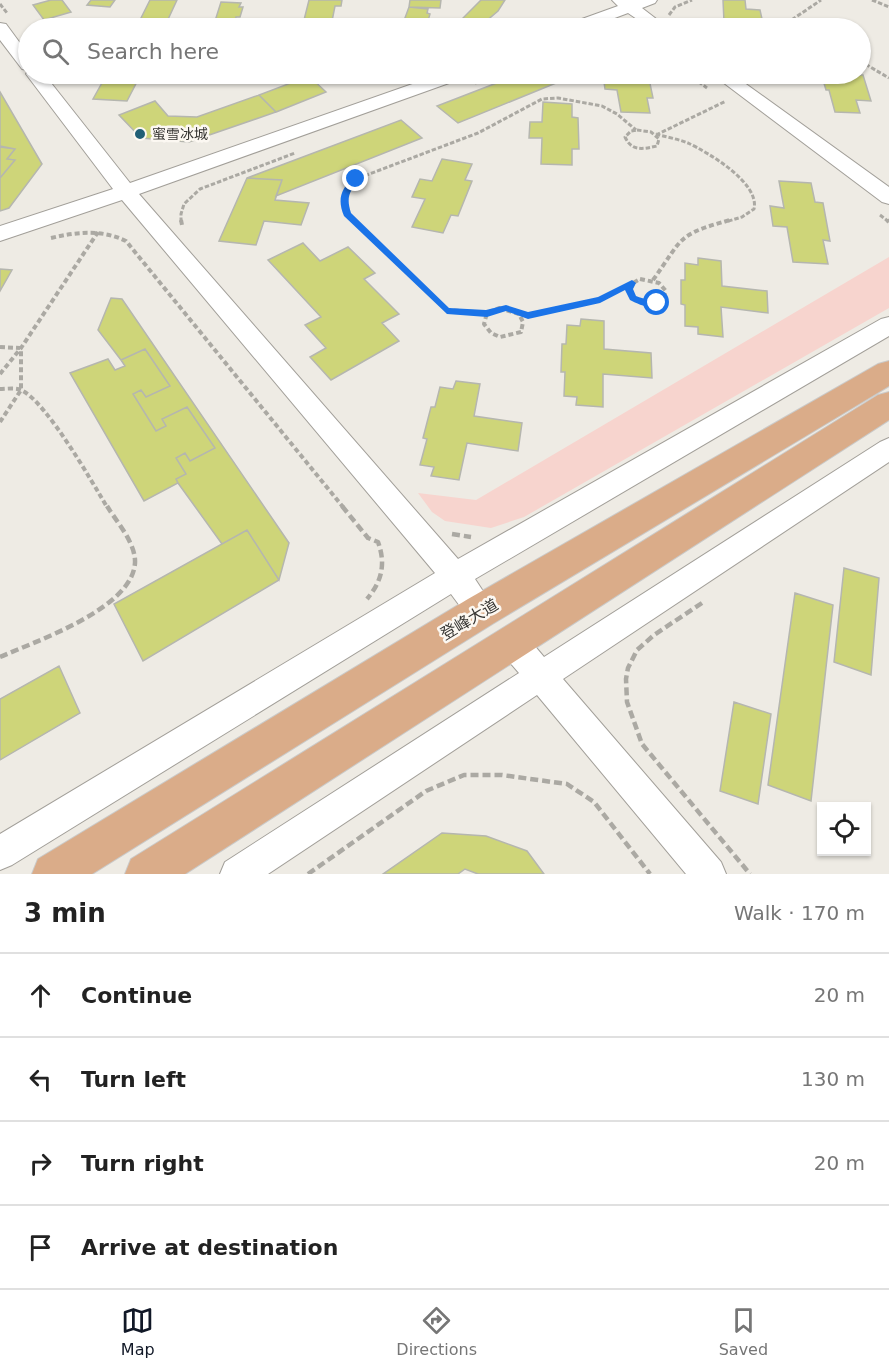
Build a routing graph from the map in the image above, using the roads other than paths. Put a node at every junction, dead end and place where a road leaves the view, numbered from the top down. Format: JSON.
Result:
{"nodes":[{"id":1,"x":649,"y":0,"type":"edge"},
{"id":2,"x":626,"y":3,"type":"edge"},
{"id":3,"x":595,"y":18,"type":"edge"},
{"id":4,"x":654,"y":18,"type":"edge"},
{"id":5,"x":0,"y":28,"type":"edge"},
{"id":6,"x":18,"y":52,"type":"edge"},
{"id":7,"x":43,"y":84,"type":"edge"},
{"id":8,"x":449,"y":84,"type":"edge"},
{"id":9,"x":736,"y":84,"type":"edge"},
{"id":10,"x":126,"y":192,"type":"junction"},
{"id":11,"x":889,"y":197,"type":"edge"},
{"id":12,"x":0,"y":234,"type":"edge"},
{"id":13,"x":889,"y":325,"type":"edge"},
{"id":14,"x":889,"y":372,"type":"edge"},
{"id":15,"x":889,"y":404,"type":"edge"},
{"id":16,"x":889,"y":449,"type":"edge"},
{"id":17,"x":455,"y":576,"type":"junction"},
{"id":18,"x":481,"y":611,"type":"junction"},
{"id":19,"x":511,"y":641,"type":"junction"},
{"id":20,"x":539,"y":675,"type":"junction"},
{"id":21,"x":0,"y":853,"type":"edge"},
{"id":22,"x":53,"y":874,"type":"edge"},
{"id":23,"x":146,"y":874,"type":"edge"},
{"id":24,"x":237,"y":874,"type":"edge"},
{"id":25,"x":709,"y":874,"type":"edge"}],
"edges":[{"from":1,"to":2,"type":"street"},
{"from":2,"to":3,"type":"street"},
{"from":2,"to":4,"type":"street"},
{"from":5,"to":6,"type":"street"},
{"from":7,"to":10,"type":"street"},
{"from":8,"to":10,"type":"street"},
{"from":9,"to":11,"type":"street"},
{"from":10,"to":12,"type":"street"},
{"from":10,"to":17,"type":"street"},
{"from":13,"to":17,"type":"street"},
{"from":14,"to":18,"type":"main road","name":"登峰大道"},
{"from":15,"to":19,"type":"main road"},
{"from":16,"to":20,"type":"street"},
{"from":17,"to":18,"type":"street"},
{"from":17,"to":21,"type":"street"},
{"from":18,"to":22,"type":"main road","name":"登峰大道"},
{"from":19,"to":20,"type":"street"},
{"from":19,"to":23,"type":"main road"},
{"from":20,"to":24,"type":"street"},
{"from":20,"to":25,"type":"street"}]}
